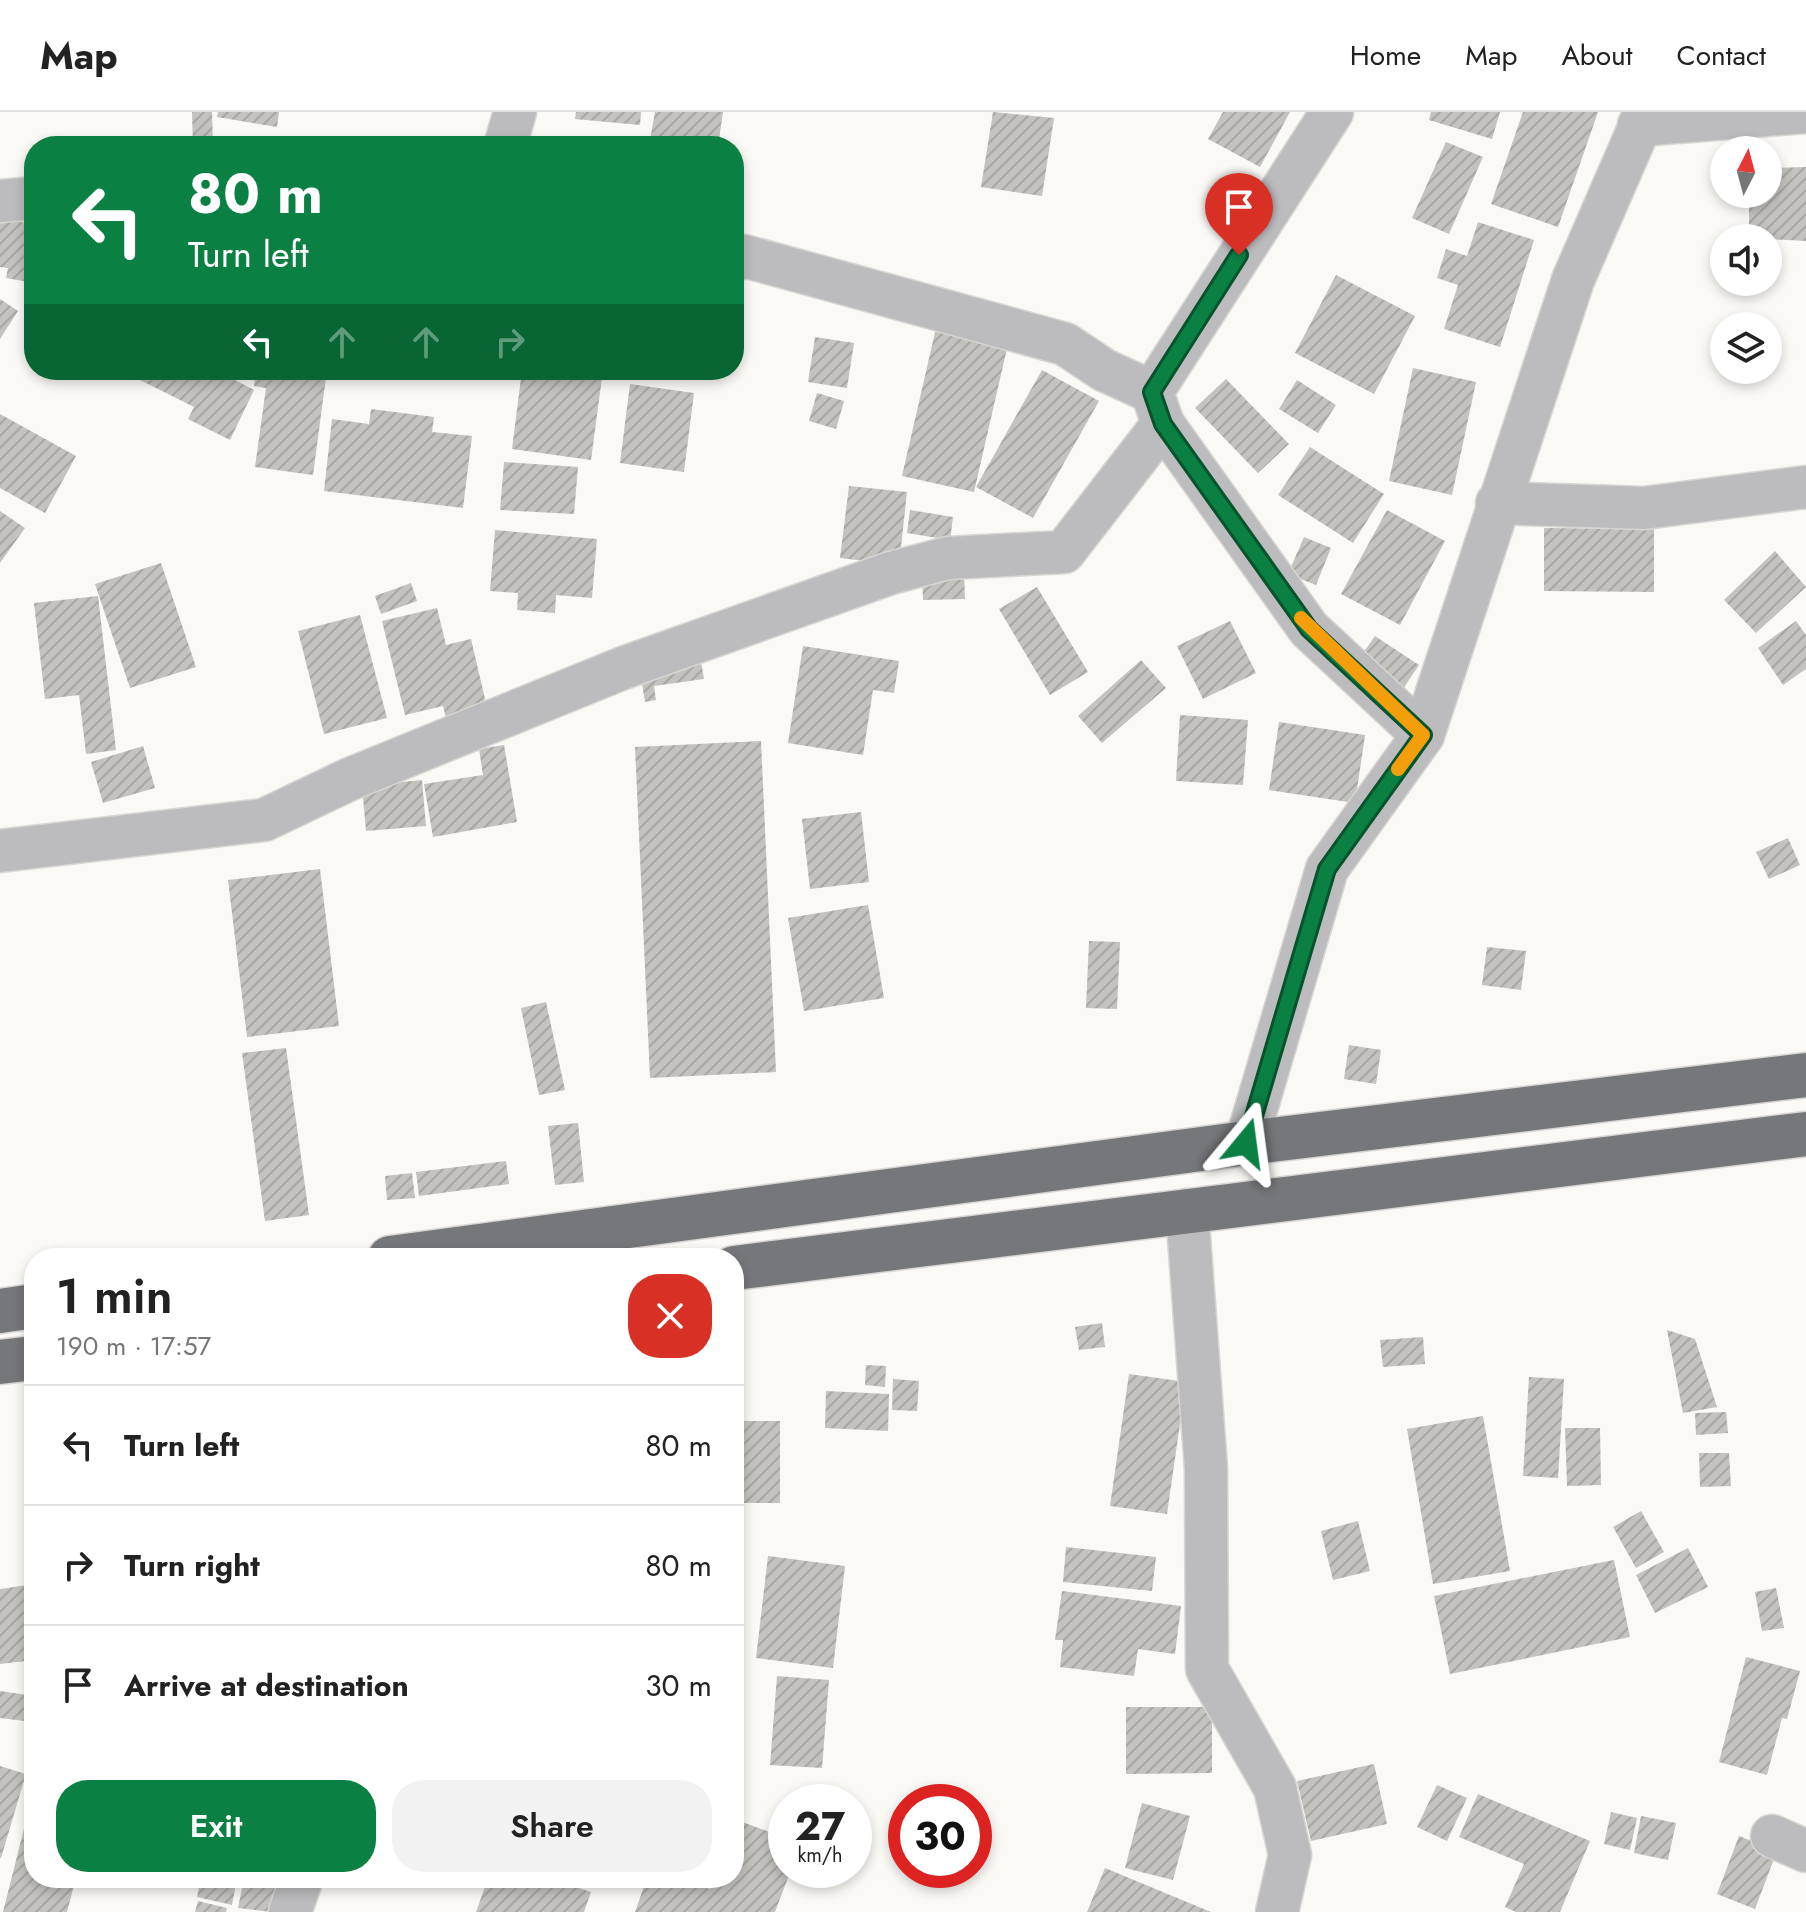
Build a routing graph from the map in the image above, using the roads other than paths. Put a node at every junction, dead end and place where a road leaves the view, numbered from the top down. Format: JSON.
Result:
{"nodes":[{"id":1,"x":515,"y":112,"type":"edge"},
{"id":2,"x":1332,"y":112,"type":"edge"},
{"id":3,"x":1806,"y":112,"type":"edge"},
{"id":4,"x":1643,"y":118,"type":"edge"},
{"id":5,"x":508,"y":136,"type":"edge"},
{"id":6,"x":24,"y":199,"type":"edge"},
{"id":7,"x":0,"y":201,"type":"edge"},
{"id":8,"x":744,"y":256,"type":"edge"},
{"id":9,"x":1158,"y":408,"type":"junction"},
{"id":10,"x":1806,"y":487,"type":"edge"},
{"id":11,"x":1497,"y":503,"type":"junction"},
{"id":12,"x":1423,"y":735,"type":"junction"},
{"id":13,"x":0,"y":851,"type":"edge"},
{"id":14,"x":1806,"y":1075,"type":"edge"},
{"id":15,"x":1806,"y":1134,"type":"edge"},
{"id":16,"x":1246,"y":1143,"type":"junction"},
{"id":17,"x":1187,"y":1210,"type":"junction"},
{"id":18,"x":464,"y":1248,"type":"edge"},
{"id":19,"x":744,"y":1267,"type":"edge"},
{"id":20,"x":24,"y":1307,"type":"edge"},
{"id":21,"x":0,"y":1311,"type":"edge"},
{"id":22,"x":24,"y":1359,"type":"edge"},
{"id":23,"x":0,"y":1362,"type":"edge"},
{"id":24,"x":298,"y":1888,"type":"edge"},
{"id":25,"x":290,"y":1912,"type":"edge"},
{"id":26,"x":1277,"y":1912,"type":"edge"}],
"edges":[{"from":1,"to":5,"type":"street"},
{"from":2,"to":9,"type":"street"},
{"from":3,"to":4,"type":"street"},
{"from":4,"to":11,"type":"street"},
{"from":6,"to":7,"type":"street"},
{"from":8,"to":9,"type":"street"},
{"from":9,"to":12,"type":"street"},
{"from":9,"to":13,"type":"street"},
{"from":10,"to":11,"type":"street"},
{"from":11,"to":12,"type":"street"},
{"from":12,"to":16,"type":"street"},
{"from":14,"to":16,"type":"highway"},
{"from":15,"to":17,"type":"highway"},
{"from":16,"to":18,"type":"highway"},
{"from":17,"to":19,"type":"highway"},
{"from":17,"to":26,"type":"street"},
{"from":20,"to":21,"type":"highway"},
{"from":22,"to":23,"type":"highway"},
{"from":24,"to":25,"type":"street"}]}
